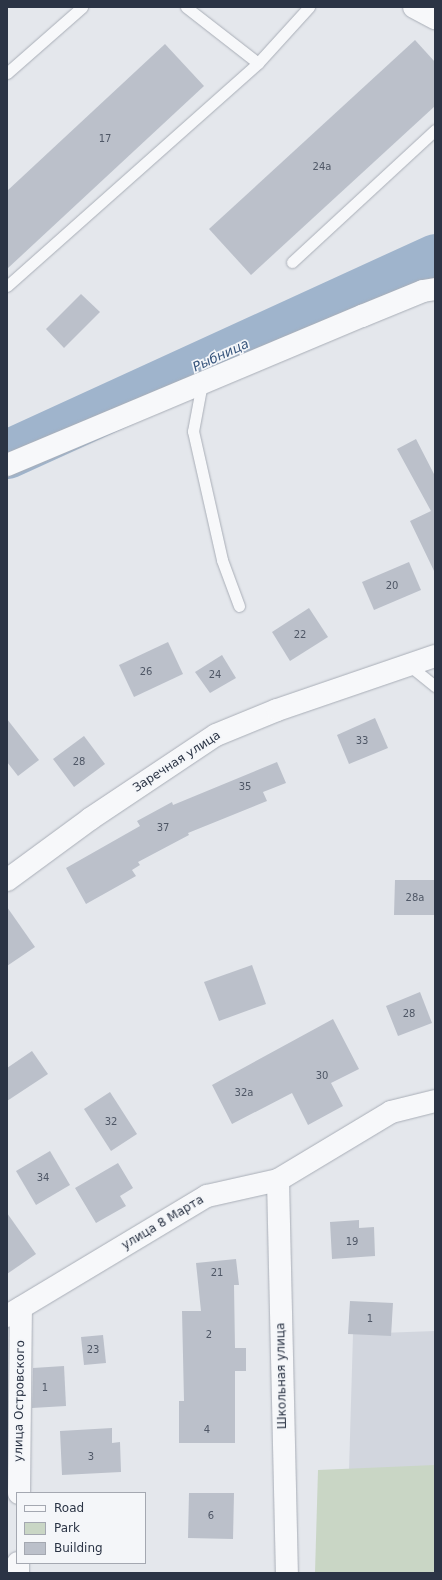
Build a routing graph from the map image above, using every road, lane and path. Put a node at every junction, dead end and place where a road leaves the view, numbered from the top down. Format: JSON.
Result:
{"nodes":[{"id":1,"x":82,"y":7,"type":"edge"},
{"id":2,"x":186,"y":7,"type":"edge"},
{"id":3,"x":309,"y":7,"type":"edge"},
{"id":4,"x":414,"y":7,"type":"edge"},
{"id":5,"x":435,"y":18,"type":"edge"},
{"id":6,"x":258,"y":63,"type":"junction"},
{"id":7,"x":7,"y":73,"type":"edge"},
{"id":8,"x":435,"y":130,"type":"edge"},
{"id":9,"x":292,"y":262,"type":"dead end"},
{"id":10,"x":7,"y":286,"type":"edge"},
{"id":11,"x":435,"y":289,"type":"edge"},
{"id":12,"x":202,"y":382,"type":"junction"},
{"id":13,"x":7,"y":466,"type":"edge"},
{"id":14,"x":239,"y":606,"type":"dead end"},
{"id":15,"x":435,"y":656,"type":"edge"},
{"id":16,"x":410,"y":666,"type":"junction"},
{"id":17,"x":435,"y":686,"type":"edge"},
{"id":18,"x":7,"y":880,"type":"edge"},
{"id":19,"x":435,"y":1101,"type":"edge"},
{"id":20,"x":278,"y":1180,"type":"junction"},
{"id":21,"x":14,"y":1312,"type":"edge"},
{"id":22,"x":19,"y":1492,"type":"edge"},
{"id":23,"x":287,"y":1573,"type":"edge"}],
"edges":[{"from":1,"to":7,"type":"lane"},
{"from":2,"to":6,"type":"lane"},
{"from":3,"to":6,"type":"lane"},
{"from":4,"to":5,"type":"street"},
{"from":6,"to":10,"type":"lane"},
{"from":8,"to":9,"type":"lane"},
{"from":11,"to":12,"type":"street"},
{"from":12,"to":13,"type":"street"},
{"from":12,"to":14,"type":"lane"},
{"from":15,"to":16,"type":"street","name":"Заречная улица"},
{"from":16,"to":17,"type":"lane"},
{"from":16,"to":18,"type":"street","name":"Заречная улица"},
{"from":19,"to":20,"type":"street","name":"улица 8 Марта"},
{"from":20,"to":21,"type":"street","name":"улица 8 Марта"},
{"from":20,"to":23,"type":"street","name":"Школьная улица"},
{"from":21,"to":22,"type":"street","name":"улица Островского"}]}
